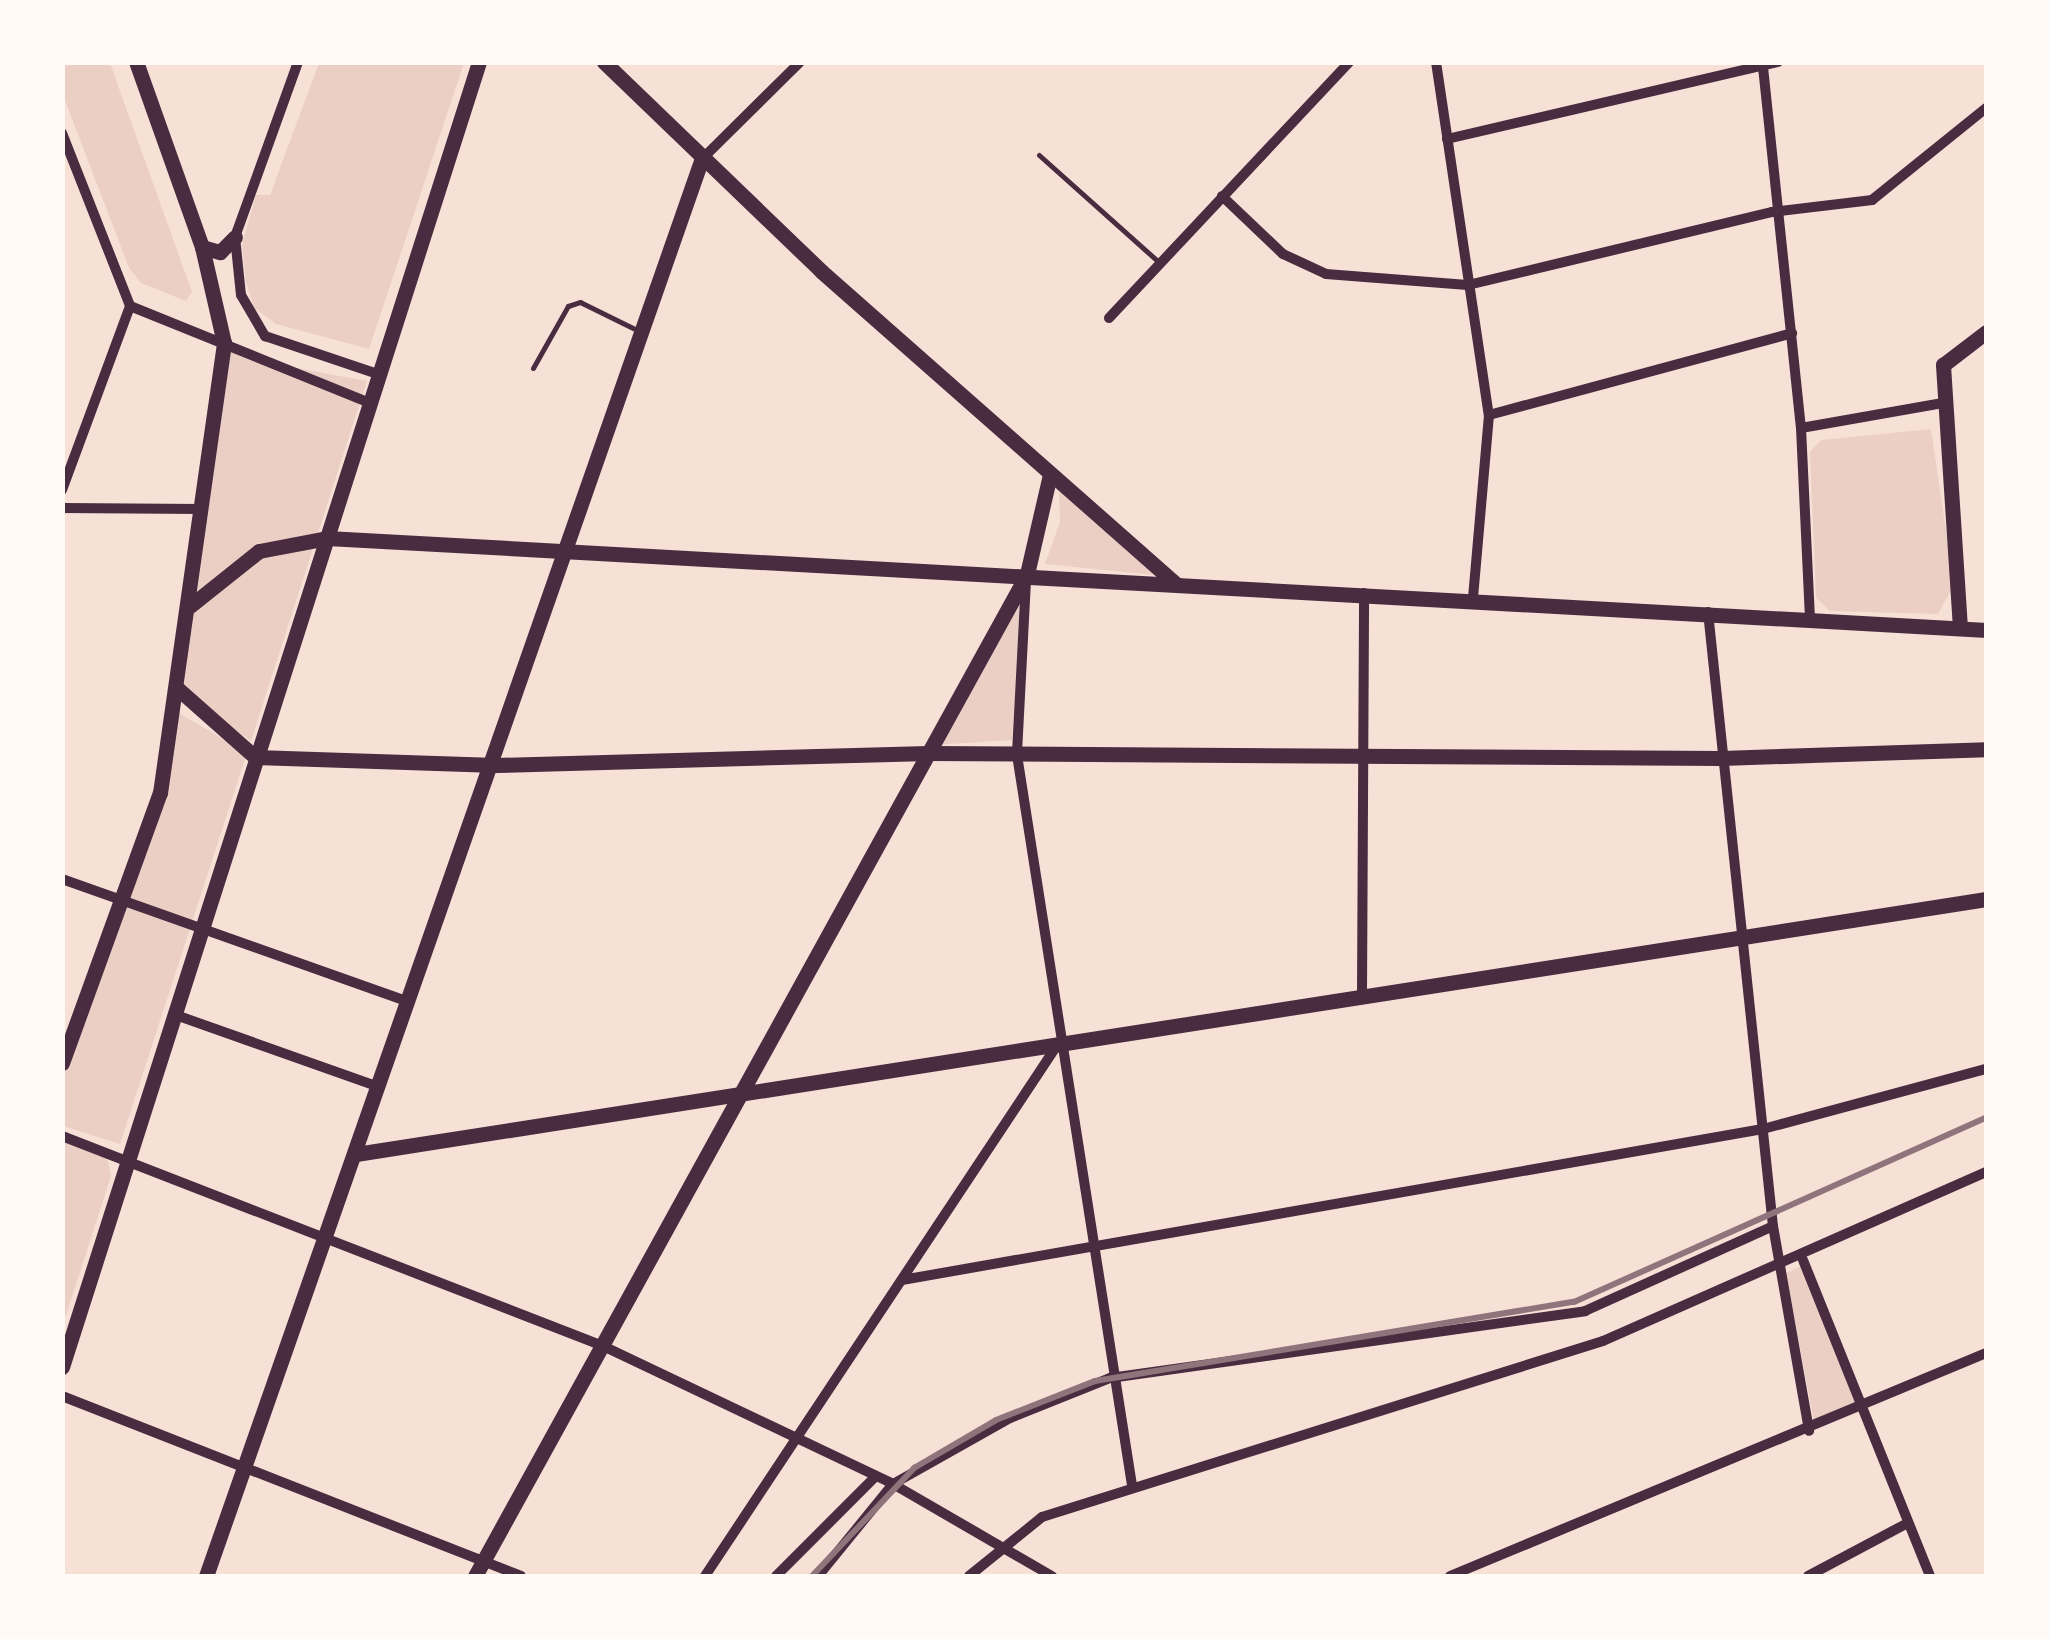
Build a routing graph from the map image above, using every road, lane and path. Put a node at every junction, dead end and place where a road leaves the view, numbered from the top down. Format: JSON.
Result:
{"nodes":[{"id":1,"x":136,"y":62,"type":"edge"},
{"id":2,"x":298,"y":62,"type":"edge"},
{"id":3,"x":479,"y":62,"type":"edge"},
{"id":4,"x":604,"y":62,"type":"edge"},
{"id":5,"x":800,"y":62,"type":"edge"},
{"id":6,"x":1350,"y":62,"type":"edge"},
{"id":7,"x":1436,"y":62,"type":"edge"},
{"id":8,"x":1778,"y":62,"type":"edge"},
{"id":9,"x":1762,"y":67,"type":"junction"},
{"id":10,"x":1986,"y":108,"type":"edge"},
{"id":11,"x":62,"y":133,"type":"edge"},
{"id":12,"x":1447,"y":139,"type":"junction"},
{"id":13,"x":1039,"y":155,"type":"dead end"},
{"id":14,"x":701,"y":160,"type":"junction"},
{"id":15,"x":1222,"y":196,"type":"junction"},
{"id":16,"x":1772,"y":212,"type":"junction"},
{"id":17,"x":236,"y":238,"type":"junction"},
{"id":18,"x":202,"y":247,"type":"junction"},
{"id":19,"x":1160,"y":263,"type":"junction"},
{"id":20,"x":1468,"y":285,"type":"junction"},
{"id":21,"x":130,"y":306,"type":"junction"},
{"id":22,"x":1109,"y":318,"type":"dead end"},
{"id":23,"x":1986,"y":332,"type":"edge"},
{"id":24,"x":1792,"y":333,"type":"junction"},
{"id":25,"x":645,"y":334,"type":"junction"},
{"id":26,"x":224,"y":343,"type":"junction"},
{"id":27,"x":534,"y":368,"type":"dead end"},
{"id":28,"x":380,"y":376,"type":"junction"},
{"id":29,"x":1943,"y":403,"type":"junction"},
{"id":30,"x":372,"y":404,"type":"junction"},
{"id":31,"x":1489,"y":416,"type":"junction"},
{"id":32,"x":1801,"y":428,"type":"junction"},
{"id":33,"x":1050,"y":474,"type":"junction"},
{"id":34,"x":62,"y":490,"type":"edge"},
{"id":35,"x":62,"y":508,"type":"edge"},
{"id":36,"x":200,"y":509,"type":"junction"},
{"id":37,"x":327,"y":538,"type":"junction"},
{"id":38,"x":571,"y":549,"type":"junction"},
{"id":39,"x":1027,"y":574,"type":"junction"},
{"id":40,"x":1176,"y":584,"type":"junction"},
{"id":41,"x":1364,"y":593,"type":"junction"},
{"id":42,"x":1473,"y":597,"type":"junction"},
{"id":43,"x":190,"y":606,"type":"junction"},
{"id":44,"x":1708,"y":612,"type":"junction"},
{"id":45,"x":1810,"y":616,"type":"junction"},
{"id":46,"x":1960,"y":628,"type":"junction"},
{"id":47,"x":1986,"y":630,"type":"edge"},
{"id":48,"x":177,"y":688,"type":"junction"},
{"id":49,"x":1986,"y":748,"type":"edge"},
{"id":50,"x":1362,"y":750,"type":"junction"},
{"id":51,"x":928,"y":752,"type":"junction"},
{"id":52,"x":1017,"y":755,"type":"junction"},
{"id":53,"x":255,"y":757,"type":"junction"},
{"id":54,"x":1720,"y":758,"type":"junction"},
{"id":55,"x":496,"y":765,"type":"junction"},
{"id":56,"x":62,"y":879,"type":"edge"},
{"id":57,"x":1986,"y":899,"type":"edge"},
{"id":58,"x":120,"y":901,"type":"junction"},
{"id":59,"x":203,"y":925,"type":"junction"},
{"id":60,"x":1742,"y":938,"type":"junction"},
{"id":61,"x":1362,"y":994,"type":"junction"},
{"id":62,"x":410,"y":1002,"type":"junction"},
{"id":63,"x":172,"y":1014,"type":"junction"},
{"id":64,"x":1056,"y":1047,"type":"junction"},
{"id":65,"x":62,"y":1063,"type":"edge"},
{"id":66,"x":1986,"y":1068,"type":"edge"},
{"id":67,"x":380,"y":1087,"type":"junction"},
{"id":68,"x":744,"y":1094,"type":"junction"},
{"id":69,"x":1763,"y":1129,"type":"junction"},
{"id":70,"x":62,"y":1136,"type":"edge"},
{"id":71,"x":356,"y":1154,"type":"junction"},
{"id":72,"x":125,"y":1162,"type":"junction"},
{"id":73,"x":1986,"y":1172,"type":"edge"},
{"id":74,"x":1773,"y":1226,"type":"junction"},
{"id":75,"x":328,"y":1236,"type":"junction"},
{"id":76,"x":1095,"y":1246,"type":"junction"},
{"id":77,"x":1803,"y":1260,"type":"junction"},
{"id":78,"x":1780,"y":1268,"type":"junction"},
{"id":79,"x":902,"y":1280,"type":"junction"},
{"id":80,"x":603,"y":1346,"type":"junction"},
{"id":81,"x":1986,"y":1353,"type":"edge"},
{"id":82,"x":62,"y":1367,"type":"edge"},
{"id":83,"x":1110,"y":1378,"type":"junction"},
{"id":84,"x":62,"y":1396,"type":"edge"},
{"id":85,"x":1865,"y":1408,"type":"junction"},
{"id":86,"x":1809,"y":1431,"type":"junction"},
{"id":87,"x":797,"y":1440,"type":"junction"},
{"id":88,"x":243,"y":1470,"type":"junction"},
{"id":89,"x":876,"y":1476,"type":"junction"},
{"id":90,"x":893,"y":1484,"type":"junction"},
{"id":91,"x":1132,"y":1485,"type":"junction"},
{"id":92,"x":1904,"y":1525,"type":"junction"},
{"id":93,"x":996,"y":1547,"type":"junction"},
{"id":94,"x":479,"y":1569,"type":"edge"},
{"id":95,"x":206,"y":1576,"type":"edge"},
{"id":96,"x":521,"y":1576,"type":"edge"},
{"id":97,"x":705,"y":1576,"type":"edge"},
{"id":98,"x":776,"y":1576,"type":"edge"},
{"id":99,"x":818,"y":1576,"type":"edge"},
{"id":100,"x":969,"y":1576,"type":"edge"},
{"id":101,"x":1052,"y":1576,"type":"edge"},
{"id":102,"x":1450,"y":1576,"type":"edge"},
{"id":103,"x":1808,"y":1576,"type":"edge"},
{"id":104,"x":1930,"y":1576,"type":"edge"}],
"edges":[{"from":1,"to":18,"type":"main road"},
{"from":2,"to":17,"type":"street"},
{"from":3,"to":28,"type":"main road"},
{"from":4,"to":14,"type":"main road"},
{"from":5,"to":14,"type":"street"},
{"from":6,"to":15,"type":"street"},
{"from":7,"to":12,"type":"street"},
{"from":8,"to":9,"type":"street"},
{"from":9,"to":12,"type":"street"},
{"from":9,"to":16,"type":"street"},
{"from":10,"to":16,"type":"street"},
{"from":11,"to":21,"type":"street"},
{"from":12,"to":20,"type":"street"},
{"from":13,"to":19,"type":"lane"},
{"from":14,"to":25,"type":"main road"},
{"from":14,"to":33,"type":"main road"},
{"from":15,"to":19,"type":"street"},
{"from":15,"to":20,"type":"street"},
{"from":16,"to":20,"type":"street"},
{"from":16,"to":24,"type":"street"},
{"from":17,"to":18,"type":"main road"},
{"from":17,"to":28,"type":"street"},
{"from":18,"to":26,"type":"main road"},
{"from":19,"to":22,"type":"street"},
{"from":20,"to":31,"type":"street"},
{"from":21,"to":26,"type":"street"},
{"from":21,"to":34,"type":"street"},
{"from":23,"to":29,"type":"main road"},
{"from":24,"to":31,"type":"street"},
{"from":24,"to":32,"type":"street"},
{"from":25,"to":27,"type":"lane"},
{"from":25,"to":38,"type":"main road"},
{"from":26,"to":30,"type":"street"},
{"from":26,"to":36,"type":"main road"},
{"from":28,"to":30,"type":"main road"},
{"from":29,"to":32,"type":"street"},
{"from":29,"to":46,"type":"main road"},
{"from":30,"to":37,"type":"main road"},
{"from":31,"to":42,"type":"street"},
{"from":32,"to":45,"type":"street"},
{"from":33,"to":39,"type":"main road"},
{"from":33,"to":40,"type":"main road"},
{"from":35,"to":36,"type":"street"},
{"from":36,"to":43,"type":"main road"},
{"from":37,"to":38,"type":"main road"},
{"from":37,"to":43,"type":"main road"},
{"from":37,"to":53,"type":"main road"},
{"from":38,"to":39,"type":"main road"},
{"from":38,"to":55,"type":"main road"},
{"from":39,"to":40,"type":"main road"},
{"from":39,"to":51,"type":"main road"},
{"from":39,"to":52,"type":"street"},
{"from":40,"to":41,"type":"main road"},
{"from":41,"to":42,"type":"main road"},
{"from":41,"to":50,"type":"street"},
{"from":42,"to":44,"type":"main road"},
{"from":43,"to":48,"type":"main road"},
{"from":44,"to":45,"type":"main road"},
{"from":44,"to":54,"type":"street"},
{"from":45,"to":46,"type":"main road"},
{"from":46,"to":47,"type":"main road"},
{"from":48,"to":53,"type":"main road"},
{"from":48,"to":58,"type":"main road"},
{"from":49,"to":54,"type":"main road"},
{"from":50,"to":52,"type":"main road"},
{"from":50,"to":54,"type":"main road"},
{"from":50,"to":61,"type":"street"},
{"from":51,"to":52,"type":"main road"},
{"from":51,"to":55,"type":"main road"},
{"from":51,"to":68,"type":"main road"},
{"from":52,"to":64,"type":"street"},
{"from":53,"to":55,"type":"main road"},
{"from":53,"to":59,"type":"main road"},
{"from":54,"to":60,"type":"street"},
{"from":55,"to":62,"type":"main road"},
{"from":56,"to":58,"type":"street"},
{"from":57,"to":60,"type":"main road"},
{"from":58,"to":59,"type":"street"},
{"from":58,"to":65,"type":"main road"},
{"from":59,"to":62,"type":"street"},
{"from":59,"to":63,"type":"main road"},
{"from":60,"to":61,"type":"main road"},
{"from":60,"to":69,"type":"street"},
{"from":61,"to":64,"type":"main road"},
{"from":62,"to":67,"type":"main road"},
{"from":63,"to":67,"type":"street"},
{"from":63,"to":72,"type":"main road"},
{"from":64,"to":68,"type":"main road"},
{"from":64,"to":76,"type":"street"},
{"from":64,"to":79,"type":"street"},
{"from":66,"to":69,"type":"street"},
{"from":67,"to":71,"type":"main road"},
{"from":68,"to":71,"type":"main road"},
{"from":68,"to":80,"type":"main road"},
{"from":69,"to":74,"type":"street"},
{"from":69,"to":76,"type":"street"},
{"from":70,"to":72,"type":"street"},
{"from":71,"to":75,"type":"main road"},
{"from":72,"to":75,"type":"street"},
{"from":72,"to":82,"type":"main road"},
{"from":73,"to":77,"type":"street"},
{"from":74,"to":78,"type":"street"},
{"from":74,"to":83,"type":"street"},
{"from":75,"to":80,"type":"street"},
{"from":75,"to":88,"type":"main road"},
{"from":76,"to":79,"type":"street"},
{"from":76,"to":83,"type":"street"},
{"from":77,"to":78,"type":"street"},
{"from":77,"to":85,"type":"street"},
{"from":78,"to":86,"type":"street"},
{"from":78,"to":91,"type":"street"},
{"from":79,"to":87,"type":"street"},
{"from":80,"to":87,"type":"street"},
{"from":80,"to":94,"type":"main road"},
{"from":81,"to":85,"type":"street"},
{"from":83,"to":90,"type":"street"},
{"from":83,"to":91,"type":"street"},
{"from":84,"to":88,"type":"street"},
{"from":85,"to":86,"type":"street"},
{"from":85,"to":92,"type":"street"},
{"from":86,"to":102,"type":"street"},
{"from":87,"to":89,"type":"street"},
{"from":87,"to":97,"type":"street"},
{"from":88,"to":94,"type":"street"},
{"from":88,"to":95,"type":"main road"},
{"from":89,"to":90,"type":"street"},
{"from":89,"to":98,"type":"street"},
{"from":90,"to":93,"type":"street"},
{"from":90,"to":99,"type":"street"},
{"from":91,"to":93,"type":"street"},
{"from":92,"to":103,"type":"street"},
{"from":92,"to":104,"type":"street"},
{"from":93,"to":100,"type":"street"},
{"from":93,"to":101,"type":"street"},
{"from":94,"to":96,"type":"street"}]}
